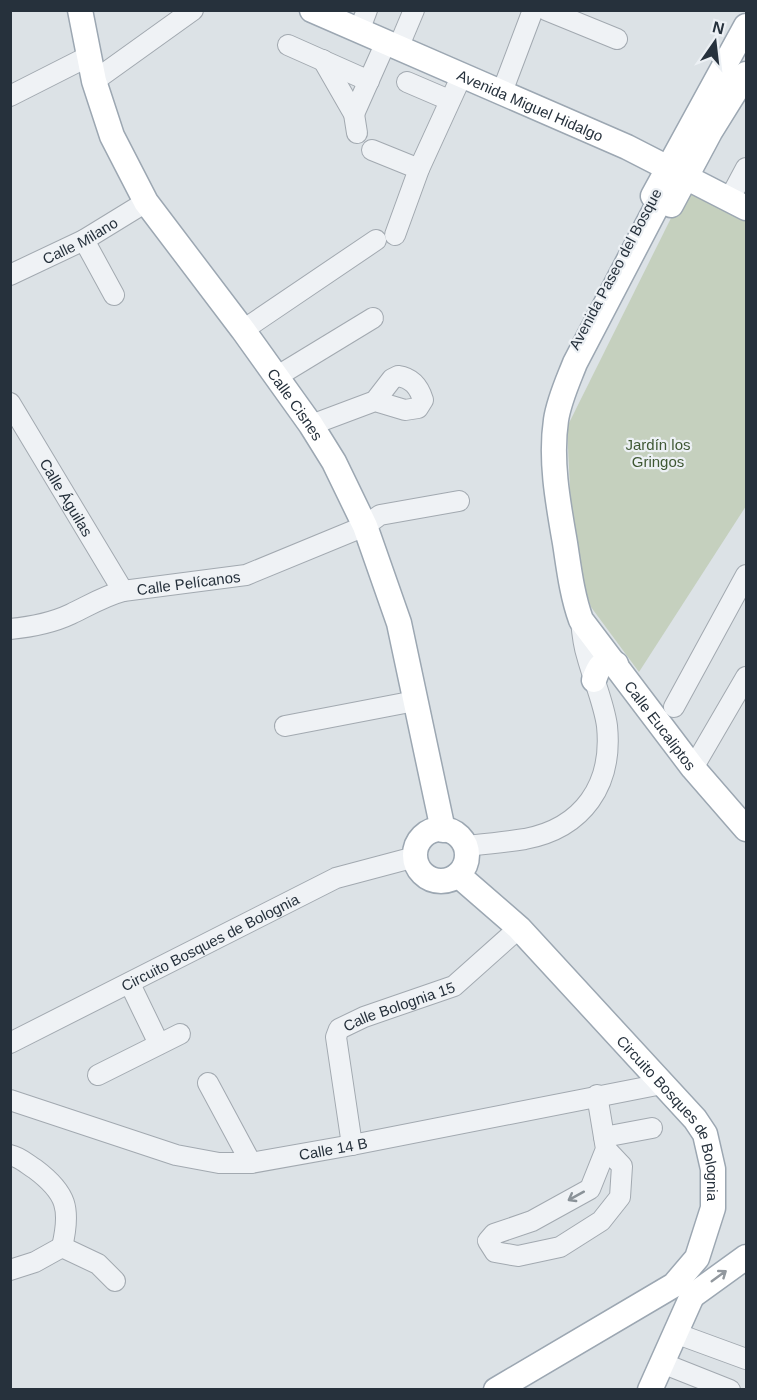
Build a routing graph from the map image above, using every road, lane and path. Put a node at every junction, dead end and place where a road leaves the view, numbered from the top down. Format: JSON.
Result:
{"nodes":[{"id":1,"x":80,"y":10,"type":"edge"},
{"id":2,"x":193,"y":10,"type":"edge"},
{"id":3,"x":312,"y":10,"type":"edge"},
{"id":4,"x":414,"y":10,"type":"edge"},
{"id":5,"x":533,"y":10,"type":"edge"},
{"id":6,"x":546,"y":10,"type":"edge"},
{"id":7,"x":363,"y":21,"type":"edge"},
{"id":8,"x":747,"y":26,"type":"edge"},
{"id":9,"x":617,"y":39,"type":"dead end"},
{"id":10,"x":288,"y":45,"type":"dead end"},
{"id":11,"x":392,"y":45,"type":"junction"},
{"id":12,"x":747,"y":53,"type":"edge"},
{"id":13,"x":88,"y":56,"type":"junction"},
{"id":14,"x":323,"y":60,"type":"junction"},
{"id":15,"x":747,"y":74,"type":"edge"},
{"id":16,"x":462,"y":75,"type":"junction"},
{"id":17,"x":94,"y":81,"type":"junction"},
{"id":18,"x":369,"y":81,"type":"junction"},
{"id":19,"x":407,"y":82,"type":"dead end"},
{"id":20,"x":502,"y":92,"type":"junction"},
{"id":21,"x":10,"y":96,"type":"edge"},
{"id":22,"x":449,"y":100,"type":"junction"},
{"id":23,"x":354,"y":114,"type":"junction"},
{"id":24,"x":710,"y":132,"type":"junction"},
{"id":25,"x":357,"y":133,"type":"dead end"},
{"id":26,"x":372,"y":150,"type":"dead end"},
{"id":27,"x":688,"y":150,"type":"dead end"},
{"id":28,"x":747,"y":168,"type":"edge"},
{"id":29,"x":419,"y":170,"type":"junction"},
{"id":30,"x":675,"y":175,"type":"junction"},
{"id":31,"x":733,"y":200,"type":"edge"},
{"id":32,"x":146,"y":202,"type":"junction"},
{"id":33,"x":84,"y":240,"type":"junction"},
{"id":34,"x":10,"y":275,"type":"edge"},
{"id":35,"x":114,"y":295,"type":"dead end"},
{"id":36,"x":373,"y":318,"type":"dead end"},
{"id":37,"x":243,"y":330,"type":"junction"},
{"id":38,"x":276,"y":377,"type":"junction"},
{"id":39,"x":375,"y":401,"type":"dead end"},
{"id":40,"x":10,"y":403,"type":"edge"},
{"id":41,"x":311,"y":425,"type":"junction"},
{"id":42,"x":459,"y":501,"type":"dead end"},
{"id":43,"x":365,"y":526,"type":"junction"},
{"id":44,"x":747,"y":575,"type":"edge"},
{"id":45,"x":123,"y":591,"type":"junction"},
{"id":46,"x":581,"y":620,"type":"junction"},
{"id":47,"x":10,"y":629,"type":"edge"},
{"id":48,"x":616,"y":664,"type":"junction"},
{"id":49,"x":747,"y":677,"type":"edge"},
{"id":50,"x":594,"y":680,"type":"junction"},
{"id":51,"x":416,"y":701,"type":"junction"},
{"id":52,"x":675,"y":708,"type":"dead end"},
{"id":53,"x":285,"y":726,"type":"dead end"},
{"id":54,"x":693,"y":768,"type":"junction"},
{"id":55,"x":747,"y":829,"type":"edge"},
{"id":56,"x":443,"y":830,"type":"junction"},
{"id":57,"x":466,"y":846,"type":"junction"},
{"id":58,"x":415,"y":857,"type":"junction"},
{"id":59,"x":458,"y":875,"type":"junction"},
{"id":60,"x":519,"y":928,"type":"junction"},
{"id":61,"x":130,"y":984,"type":"junction"},
{"id":62,"x":180,"y":1034,"type":"dead end"},
{"id":63,"x":10,"y":1043,"type":"edge"},
{"id":64,"x":159,"y":1044,"type":"junction"},
{"id":65,"x":98,"y":1075,"type":"dead end"},
{"id":66,"x":208,"y":1083,"type":"dead end"},
{"id":67,"x":662,"y":1084,"type":"junction"},
{"id":68,"x":597,"y":1095,"type":"junction"},
{"id":69,"x":10,"y":1100,"type":"edge"},
{"id":70,"x":652,"y":1128,"type":"dead end"},
{"id":71,"x":605,"y":1143,"type":"junction"},
{"id":72,"x":352,"y":1145,"type":"junction"},
{"id":73,"x":10,"y":1155,"type":"edge"},
{"id":74,"x":251,"y":1163,"type":"junction"},
{"id":75,"x":62,"y":1247,"type":"junction"},
{"id":76,"x":747,"y":1257,"type":"edge"},
{"id":77,"x":10,"y":1270,"type":"edge"},
{"id":78,"x":116,"y":1281,"type":"dead end"},
{"id":79,"x":683,"y":1290,"type":"junction"},
{"id":80,"x":675,"y":1333,"type":"junction"},
{"id":81,"x":747,"y":1359,"type":"edge"},
{"id":82,"x":662,"y":1363,"type":"junction"},
{"id":83,"x":496,"y":1389,"type":"edge"},
{"id":84,"x":650,"y":1389,"type":"edge"},
{"id":85,"x":730,"y":1389,"type":"edge"}],
"edges":[{"from":1,"to":13,"type":"main road","name":"Calle Cisnes"},
{"from":2,"to":17,"type":"street"},
{"from":3,"to":7,"type":"main road","name":"Avenida Miguel Hidalgo"},
{"from":4,"to":11,"type":"street"},
{"from":5,"to":20,"type":"street"},
{"from":6,"to":9,"type":"street"},
{"from":7,"to":11,"type":"main road","name":"Avenida Miguel Hidalgo"},
{"from":8,"to":30,"type":"main road","name":"Avenida Paseo del Bosque"},
{"from":10,"to":14,"type":"street"},
{"from":11,"to":16,"type":"main road","name":"Avenida Miguel Hidalgo"},
{"from":11,"to":18,"type":"street"},
{"from":12,"to":27,"type":"main road"},
{"from":13,"to":17,"type":"main road","name":"Calle Cisnes"},
{"from":13,"to":21,"type":"street"},
{"from":14,"to":18,"type":"street"},
{"from":14,"to":23,"type":"street"},
{"from":15,"to":24,"type":"main road","name":"Avenida Paseo del Bosque"},
{"from":16,"to":20,"type":"main road","name":"Avenida Miguel Hidalgo"},
{"from":16,"to":22,"type":"street"},
{"from":17,"to":32,"type":"main road","name":"Calle Cisnes"},
{"from":18,"to":23,"type":"street"},
{"from":19,"to":22,"type":"street"},
{"from":20,"to":30,"type":"main road","name":"Avenida Miguel Hidalgo"},
{"from":22,"to":29,"type":"street"},
{"from":23,"to":25,"type":"street"},
{"from":24,"to":30,"type":"main road","name":"Avenida Paseo del Bosque"},
{"from":24,"to":31,"type":"main road"},
{"from":26,"to":29,"type":"street"},
{"from":28,"to":31,"type":"street"},
{"from":29,"to":37,"type":"street"},
{"from":30,"to":31,"type":"main road","name":"Avenida Miguel Hidalgo"},
{"from":30,"to":46,"type":"main road","name":"Avenida Paseo del Bosque"},
{"from":32,"to":33,"type":"street","name":"Calle Milano"},
{"from":32,"to":37,"type":"main road","name":"Calle Cisnes"},
{"from":33,"to":34,"type":"street","name":"Calle Milano"},
{"from":33,"to":35,"type":"street"},
{"from":36,"to":38,"type":"street"},
{"from":37,"to":38,"type":"main road","name":"Calle Cisnes"},
{"from":38,"to":41,"type":"main road","name":"Calle Cisnes"},
{"from":39,"to":41,"type":"street"},
{"from":40,"to":45,"type":"street","name":"Calle Águilas"},
{"from":41,"to":43,"type":"main road","name":"Calle Cisnes"},
{"from":42,"to":43,"type":"street","name":"Calle Pelícanos"},
{"from":43,"to":45,"type":"street","name":"Calle Pelícanos"},
{"from":43,"to":51,"type":"main road","name":"Calle Cisnes"},
{"from":44,"to":52,"type":"street"},
{"from":45,"to":47,"type":"street","name":"Calle Pelícanos"},
{"from":46,"to":48,"type":"main road","name":"Calle Eucaliptos"},
{"from":46,"to":50,"type":"street","name":"Avenida Paseo del Bosque"},
{"from":48,"to":50,"type":"main road"},
{"from":48,"to":54,"type":"main road","name":"Calle Eucaliptos"},
{"from":49,"to":54,"type":"street"},
{"from":50,"to":57,"type":"street","name":"Avenida Paseo del Bosque"},
{"from":51,"to":53,"type":"street"},
{"from":51,"to":56,"type":"main road","name":"Calle Cisnes"},
{"from":54,"to":55,"type":"main road","name":"Calle Eucaliptos"},
{"from":56,"to":57,"type":"main road"},
{"from":56,"to":58,"type":"main road"},
{"from":57,"to":59,"type":"main road"},
{"from":58,"to":59,"type":"main road"},
{"from":58,"to":61,"type":"street","name":"Circuito Bosques de Bolognia"},
{"from":59,"to":60,"type":"main road","name":"Circuito Bosques de Bolognia"},
{"from":60,"to":67,"type":"main road","name":"Circuito Bosques de Bolognia"},
{"from":60,"to":72,"type":"street","name":"Calle Bolognia 15"},
{"from":61,"to":63,"type":"street","name":"Circuito Bosques de Bolognia"},
{"from":61,"to":64,"type":"street"},
{"from":62,"to":64,"type":"street"},
{"from":64,"to":65,"type":"street"},
{"from":66,"to":74,"type":"street"},
{"from":67,"to":68,"type":"street","name":"Calle 14 B"},
{"from":67,"to":79,"type":"main road","name":"Circuito Bosques de Bolognia"},
{"from":68,"to":71,"type":"street"},
{"from":68,"to":72,"type":"street","name":"Calle 14 B"},
{"from":69,"to":74,"type":"street","name":"Calle 14 B"},
{"from":70,"to":71,"type":"street"},
{"from":71,"to":71,"type":"street","one_way":true},
{"from":72,"to":74,"type":"street","name":"Calle 14 B"},
{"from":73,"to":75,"type":"street"},
{"from":75,"to":77,"type":"street"},
{"from":75,"to":78,"type":"street"},
{"from":79,"to":76,"type":"main road","one_way":true},
{"from":79,"to":80,"type":"main road"},
{"from":79,"to":83,"type":"main road","name":"Circuito Bosques de Bolognia"},
{"from":80,"to":81,"type":"street"},
{"from":80,"to":82,"type":"main road"},
{"from":82,"to":84,"type":"main road"},
{"from":82,"to":85,"type":"street"}]}
